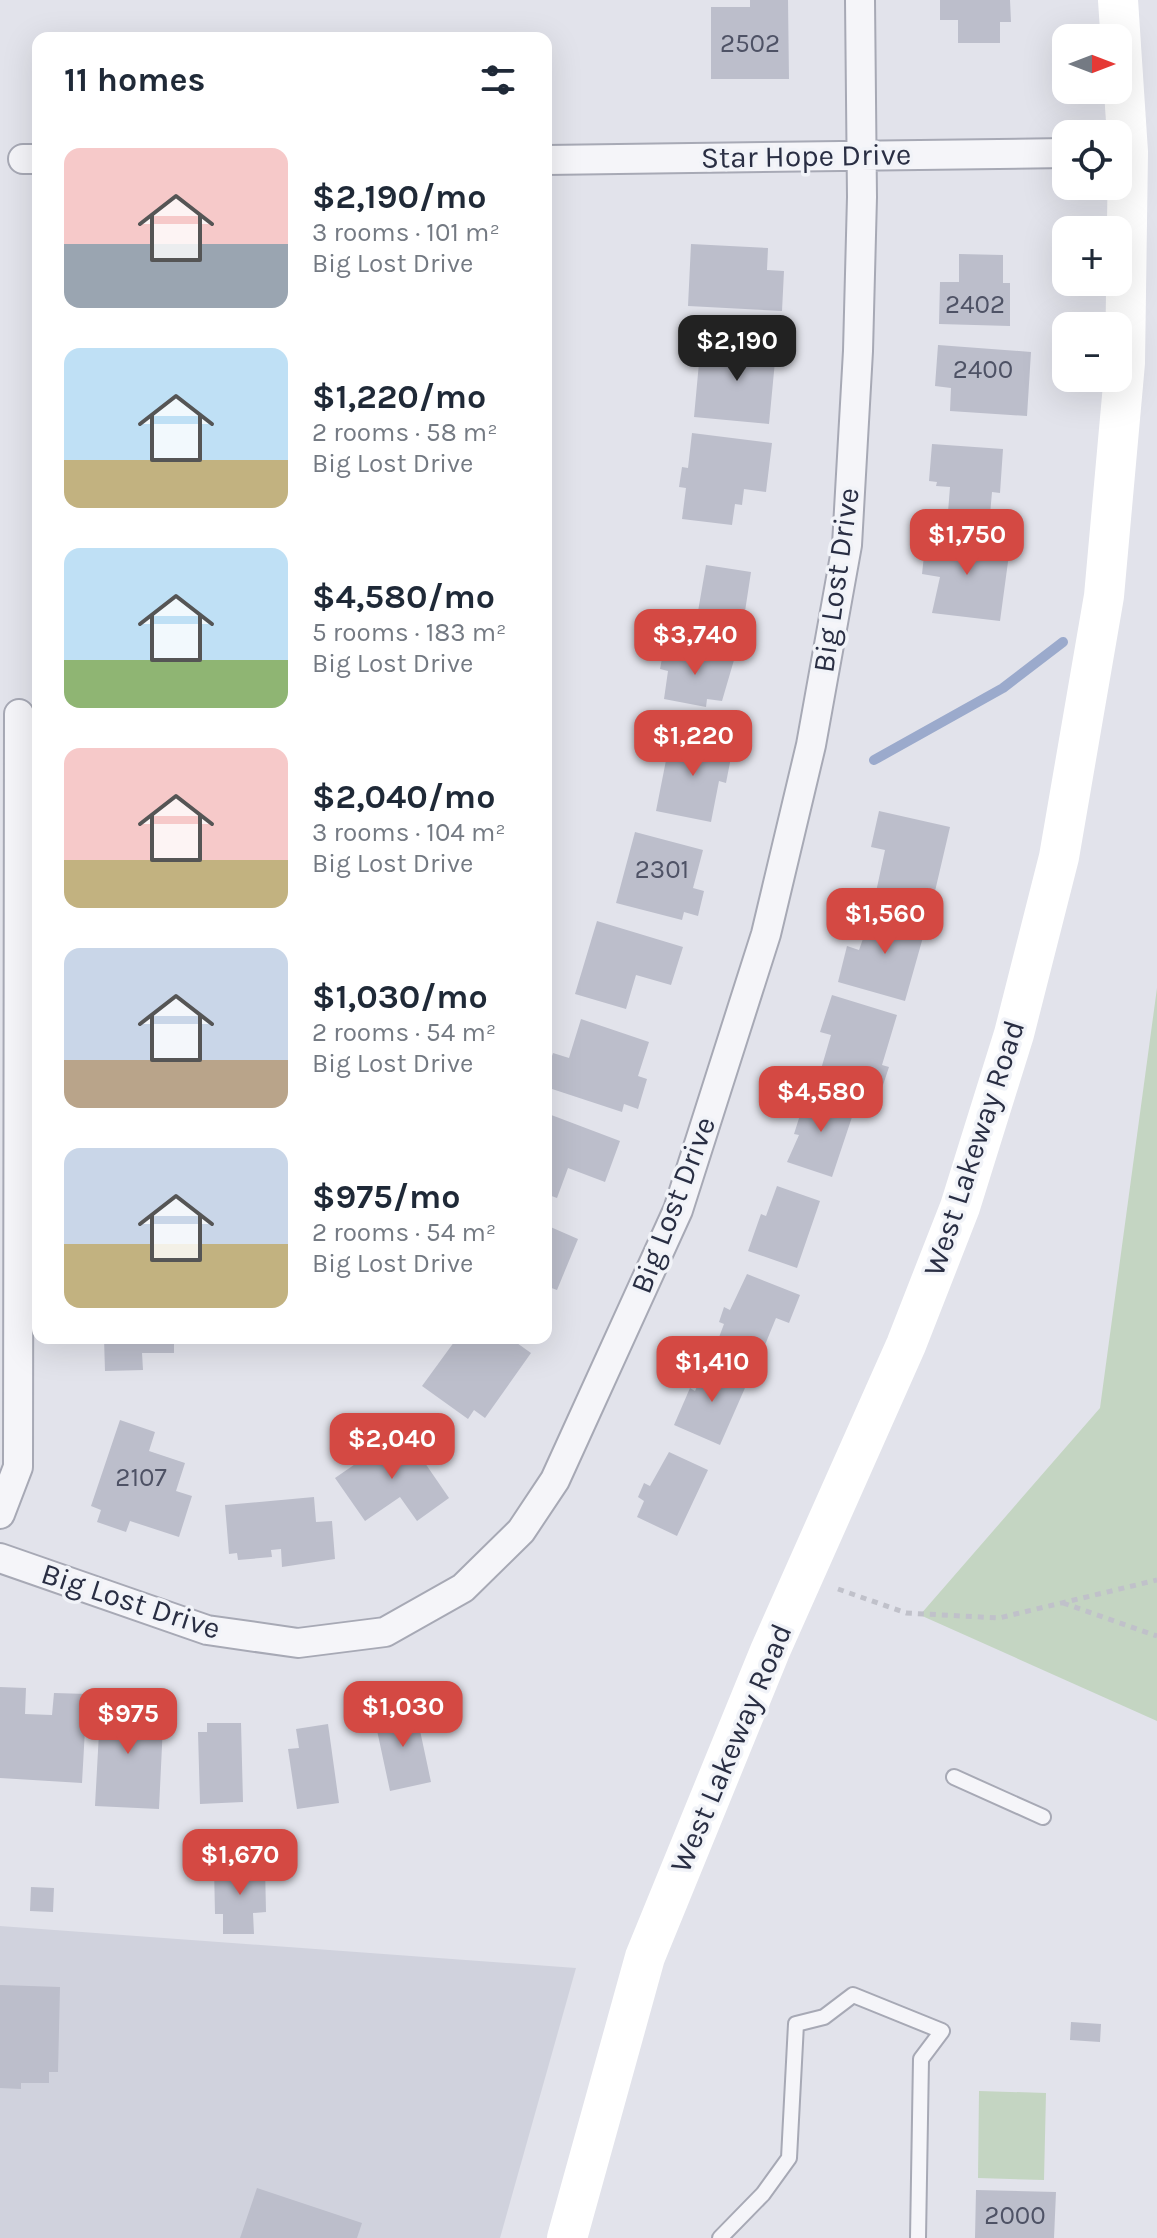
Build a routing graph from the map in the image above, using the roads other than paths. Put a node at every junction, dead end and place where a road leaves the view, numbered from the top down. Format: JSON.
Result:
{"nodes":[{"id":1,"x":860,"y":0,"type":"edge"},
{"id":2,"x":1118,"y":0,"type":"edge"},
{"id":3,"x":1122,"y":120,"type":"edge"},
{"id":4,"x":1052,"y":153,"type":"edge"},
{"id":5,"x":861,"y":155,"type":"junction"},
{"id":6,"x":552,"y":160,"type":"edge"},
{"id":7,"x":1123,"y":200,"type":"edge"},
{"id":8,"x":19,"y":714,"type":"dead end"},
{"id":9,"x":28,"y":1066,"type":"edge"},
{"id":10,"x":0,"y":1514,"type":"edge"},
{"id":11,"x":0,"y":1558,"type":"edge"},
{"id":12,"x":954,"y":1777,"type":"dead end"},
{"id":13,"x":1043,"y":1817,"type":"dead end"},
{"id":14,"x":567,"y":2238,"type":"edge"},
{"id":15,"x":720,"y":2238,"type":"edge"},
{"id":16,"x":918,"y":2238,"type":"edge"}],
"edges":[{"from":1,"to":5,"type":"street","name":"Big Lost Drive"},
{"from":2,"to":3,"type":"street","name":"West Lakeway Road"},
{"from":4,"to":5,"type":"street","name":"Star Hope Drive"},
{"from":5,"to":6,"type":"street","name":"Star Hope Drive"},
{"from":5,"to":11,"type":"street","name":"Big Lost Drive"},
{"from":7,"to":14,"type":"street","name":"West Lakeway Road"},
{"from":8,"to":9,"type":"street"},
{"from":9,"to":10,"type":"street"},
{"from":12,"to":13,"type":"lane"},
{"from":15,"to":16,"type":"lane"}]}
